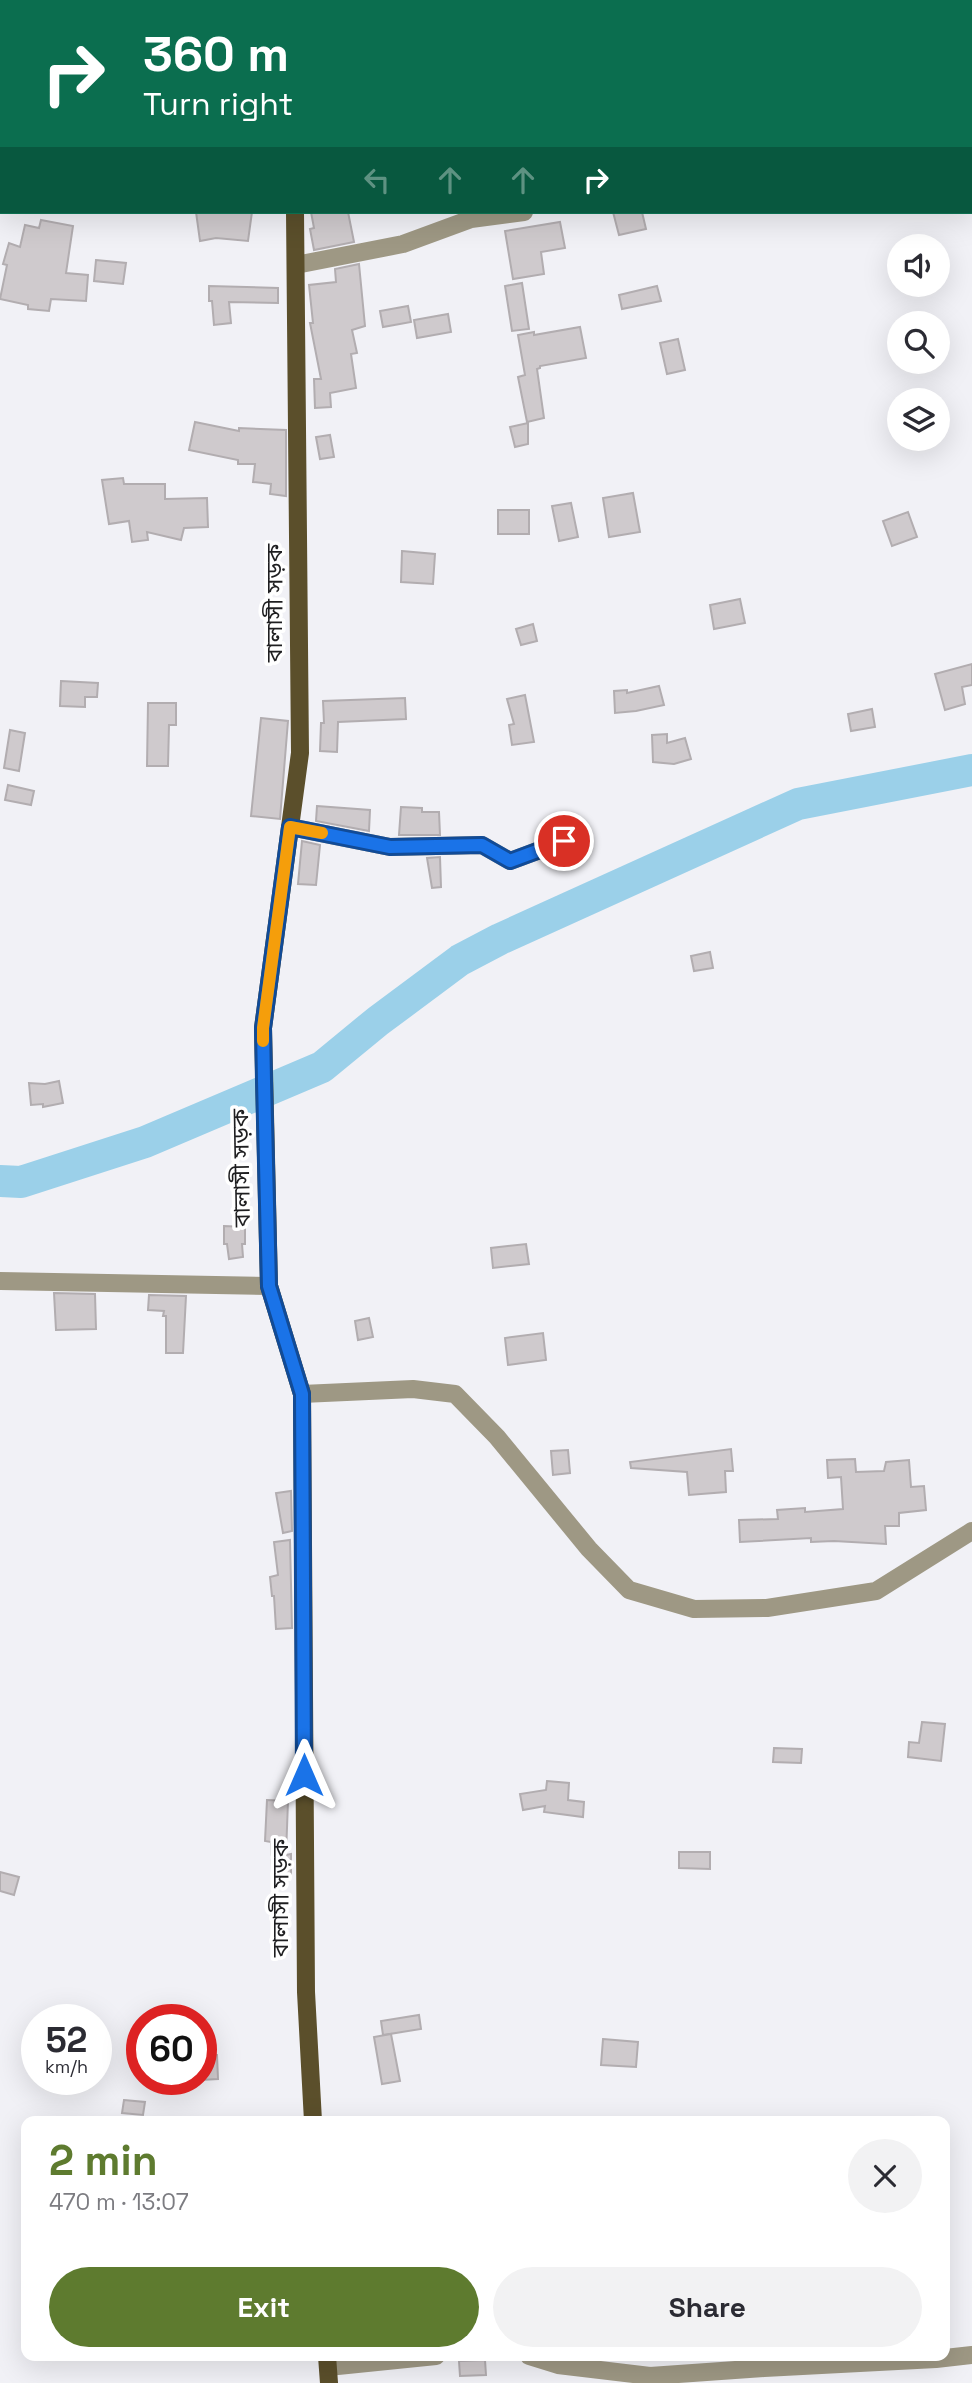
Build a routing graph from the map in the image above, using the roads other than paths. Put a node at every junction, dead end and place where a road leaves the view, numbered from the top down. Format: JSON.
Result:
{"nodes":[{"id":1,"x":295,"y":214,"type":"edge"},
{"id":2,"x":509,"y":214,"type":"edge"},
{"id":3,"x":296,"y":265,"type":"junction"},
{"id":4,"x":290,"y":827,"type":"junction"},
{"id":5,"x":564,"y":841,"type":"dead end"},
{"id":6,"x":0,"y":1281,"type":"edge"},
{"id":7,"x":269,"y":1286,"type":"junction"},
{"id":8,"x":302,"y":1394,"type":"junction"},
{"id":9,"x":972,"y":1531,"type":"edge"},
{"id":10,"x":313,"y":2116,"type":"edge"},
{"id":11,"x":972,"y":2354,"type":"edge"},
{"id":12,"x":950,"y":2357,"type":"edge"},
{"id":13,"x":394,"y":2361,"type":"edge"},
{"id":14,"x":545,"y":2361,"type":"edge"},
{"id":15,"x":898,"y":2361,"type":"edge"},
{"id":16,"x":328,"y":2369,"type":"edge"}],
"edges":[{"from":1,"to":3,"type":"main road","name":"বালাসী সড়ক"},
{"from":2,"to":3,"type":"street"},
{"from":3,"to":4,"type":"main road","name":"বালাসী সড়ক"},
{"from":4,"to":5,"type":"street"},
{"from":4,"to":7,"type":"main road","name":"বালাসী সড়ক"},
{"from":6,"to":7,"type":"street"},
{"from":7,"to":8,"type":"main road","name":"বালাসী সড়ক"},
{"from":8,"to":9,"type":"street"},
{"from":8,"to":10,"type":"main road","name":"বালাসী সড়ক"},
{"from":11,"to":12,"type":"street"},
{"from":13,"to":16,"type":"street"},
{"from":14,"to":15,"type":"street"}]}
